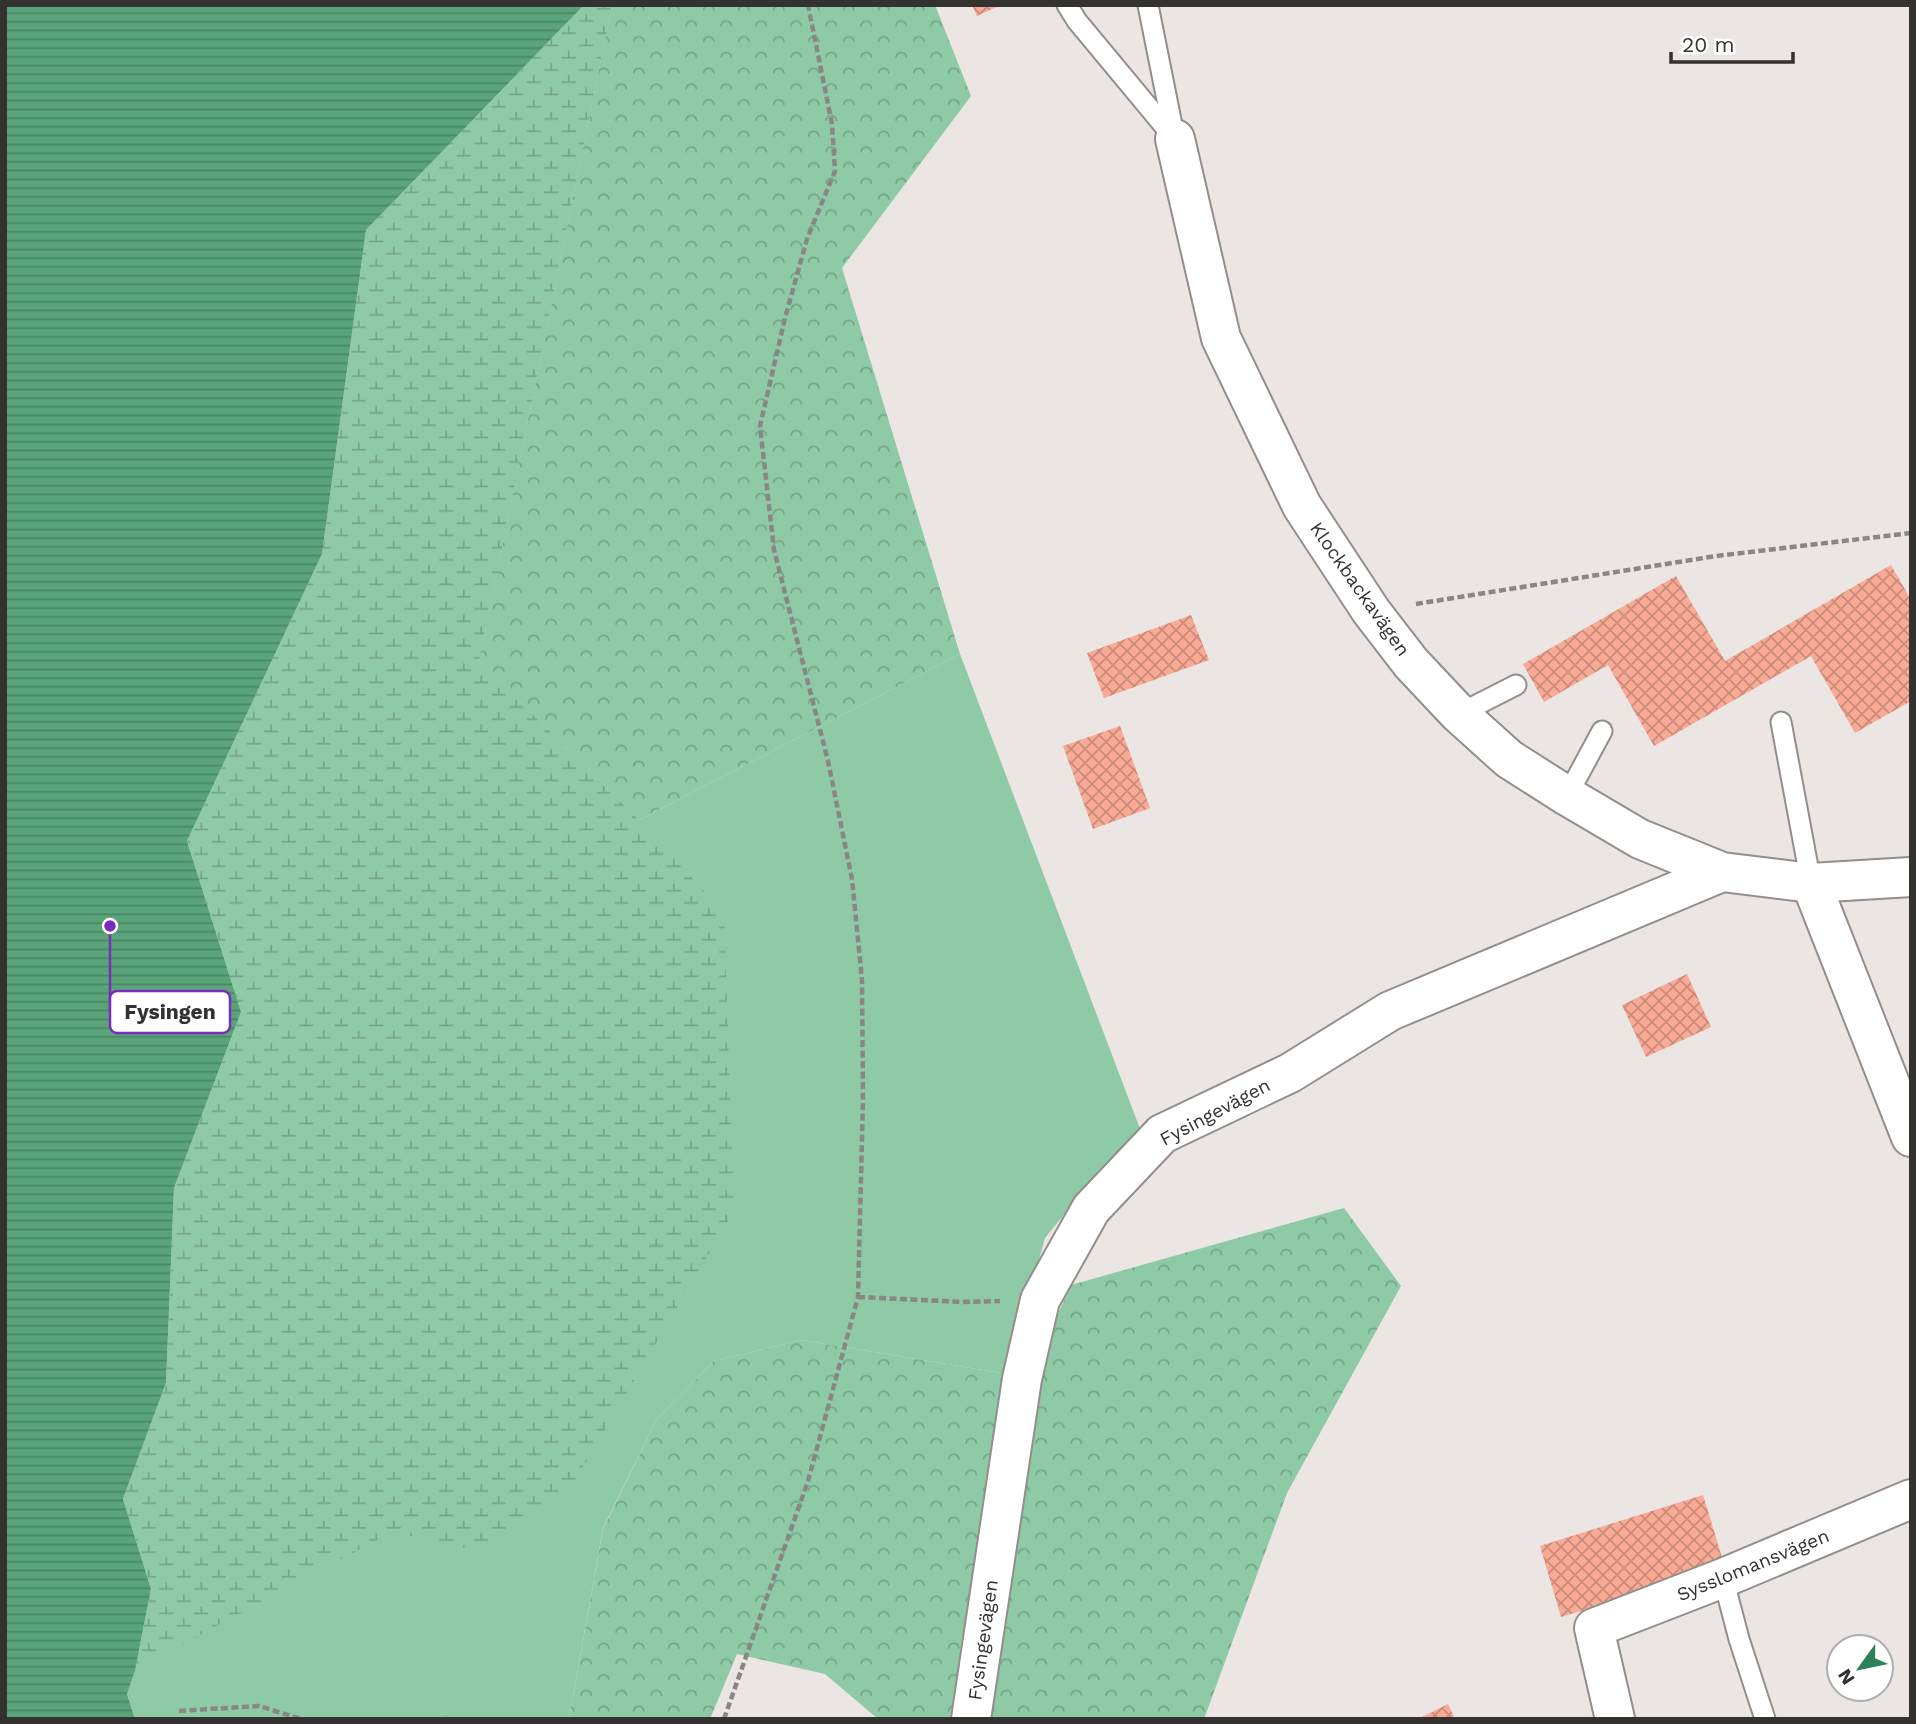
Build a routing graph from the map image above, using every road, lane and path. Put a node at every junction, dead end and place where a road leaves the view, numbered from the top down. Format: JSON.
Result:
{"nodes":[{"id":1,"x":808,"y":5,"type":"edge"},
{"id":2,"x":1068,"y":5,"type":"edge"},
{"id":3,"x":1148,"y":5,"type":"edge"},
{"id":4,"x":1175,"y":139,"type":"junction"},
{"id":5,"x":1911,"y":533,"type":"edge"},
{"id":6,"x":1371,"y":611,"type":"junction"},
{"id":7,"x":1516,"y":685,"type":"dead end"},
{"id":8,"x":1459,"y":714,"type":"junction"},
{"id":9,"x":1780,"y":722,"type":"dead end"},
{"id":10,"x":1602,"y":731,"type":"dead end"},
{"id":11,"x":1567,"y":796,"type":"junction"},
{"id":12,"x":1723,"y":872,"type":"junction"},
{"id":13,"x":1911,"y":877,"type":"edge"},
{"id":14,"x":1811,"y":883,"type":"junction"},
{"id":15,"x":1911,"y":1137,"type":"edge"},
{"id":16,"x":858,"y":1297,"type":"junction"},
{"id":17,"x":1040,"y":1300,"type":"junction"},
{"id":18,"x":1911,"y":1499,"type":"edge"},
{"id":19,"x":1723,"y":1578,"type":"junction"},
{"id":20,"x":178,"y":1711,"type":"dead end"},
{"id":21,"x":301,"y":1719,"type":"edge"},
{"id":22,"x":724,"y":1719,"type":"edge"},
{"id":23,"x":971,"y":1719,"type":"edge"},
{"id":24,"x":1615,"y":1719,"type":"edge"},
{"id":25,"x":1765,"y":1719,"type":"edge"}],
"edges":[{"from":1,"to":16,"type":"path"},
{"from":2,"to":4,"type":"lane"},
{"from":3,"to":4,"type":"lane"},
{"from":4,"to":6,"type":"street","name":"Klockbackavägen"},
{"from":5,"to":6,"type":"path"},
{"from":6,"to":8,"type":"street","name":"Klockbackavägen"},
{"from":7,"to":8,"type":"lane"},
{"from":8,"to":11,"type":"street","name":"Klockbackavägen"},
{"from":9,"to":14,"type":"lane"},
{"from":10,"to":11,"type":"lane"},
{"from":11,"to":12,"type":"street","name":"Klockbackavägen"},
{"from":12,"to":14,"type":"street","name":"Klockbackavägen"},
{"from":12,"to":17,"type":"street","name":"Fysingevägen"},
{"from":13,"to":14,"type":"street","name":"Klockbackavägen"},
{"from":14,"to":15,"type":"street"},
{"from":16,"to":17,"type":"path"},
{"from":16,"to":22,"type":"path"},
{"from":17,"to":23,"type":"street","name":"Fysingevägen"},
{"from":18,"to":19,"type":"street","name":"Sysslomansvägen"},
{"from":19,"to":24,"type":"street","name":"Sysslomansvägen"},
{"from":19,"to":25,"type":"lane"},
{"from":20,"to":21,"type":"path"}]}
